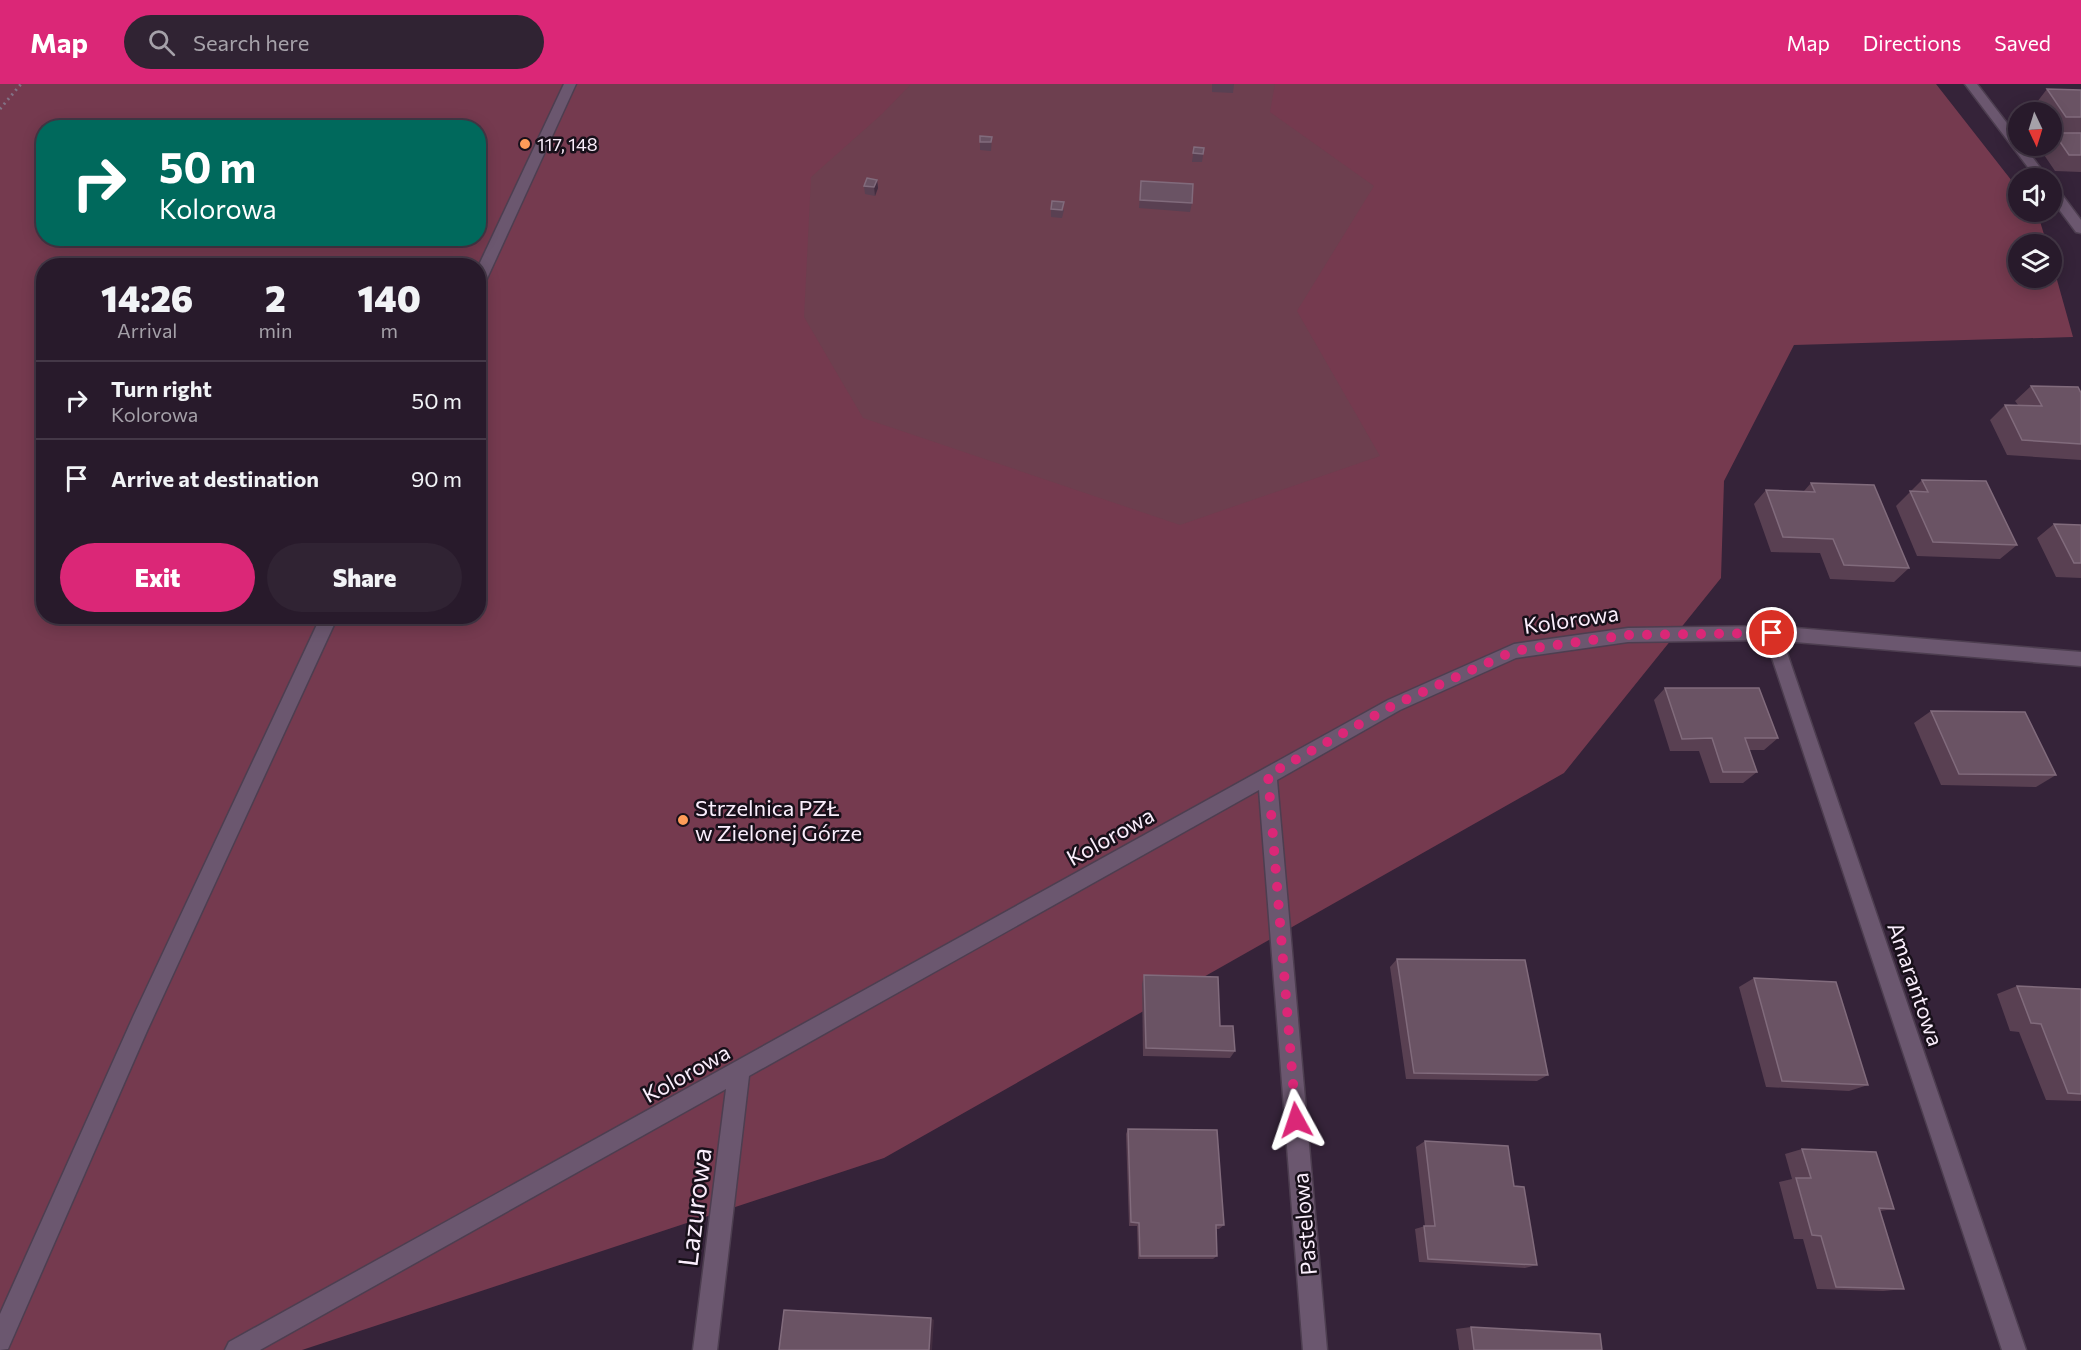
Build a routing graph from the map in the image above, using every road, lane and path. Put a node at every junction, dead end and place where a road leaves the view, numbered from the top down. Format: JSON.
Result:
{"nodes":[{"id":1,"x":21,"y":84,"type":"edge"},
{"id":2,"x":570,"y":84,"type":"edge"},
{"id":3,"x":1971,"y":84,"type":"edge"},
{"id":4,"x":0,"y":109,"type":"edge"},
{"id":5,"x":2034,"y":168,"type":"edge"},
{"id":6,"x":2062,"y":204,"type":"edge"},
{"id":7,"x":2081,"y":229,"type":"edge"},
{"id":8,"x":486,"y":266,"type":"edge"},
{"id":9,"x":326,"y":624,"type":"edge"},
{"id":10,"x":1772,"y":633,"type":"junction"},
{"id":11,"x":2081,"y":659,"type":"edge"},
{"id":12,"x":1268,"y":775,"type":"junction"},
{"id":13,"x":739,"y":1071,"type":"junction"},
{"id":14,"x":0,"y":1341,"type":"edge"},
{"id":15,"x":237,"y":1350,"type":"edge"},
{"id":16,"x":705,"y":1350,"type":"edge"},
{"id":17,"x":1315,"y":1350,"type":"edge"},
{"id":18,"x":2014,"y":1350,"type":"edge"}],
"edges":[{"from":1,"to":4,"type":"path"},
{"from":2,"to":8,"type":"street"},
{"from":3,"to":5,"type":"street"},
{"from":6,"to":7,"type":"street"},
{"from":9,"to":14,"type":"street"},
{"from":10,"to":11,"type":"street","name":"Kolorowa"},
{"from":10,"to":12,"type":"street","name":"Kolorowa"},
{"from":10,"to":18,"type":"street","name":"Amarantowa"},
{"from":12,"to":13,"type":"street","name":"Kolorowa"},
{"from":12,"to":17,"type":"street","name":"Pastelowa"},
{"from":13,"to":15,"type":"street","name":"Kolorowa"},
{"from":13,"to":16,"type":"street","name":"Lazurowa"}]}
